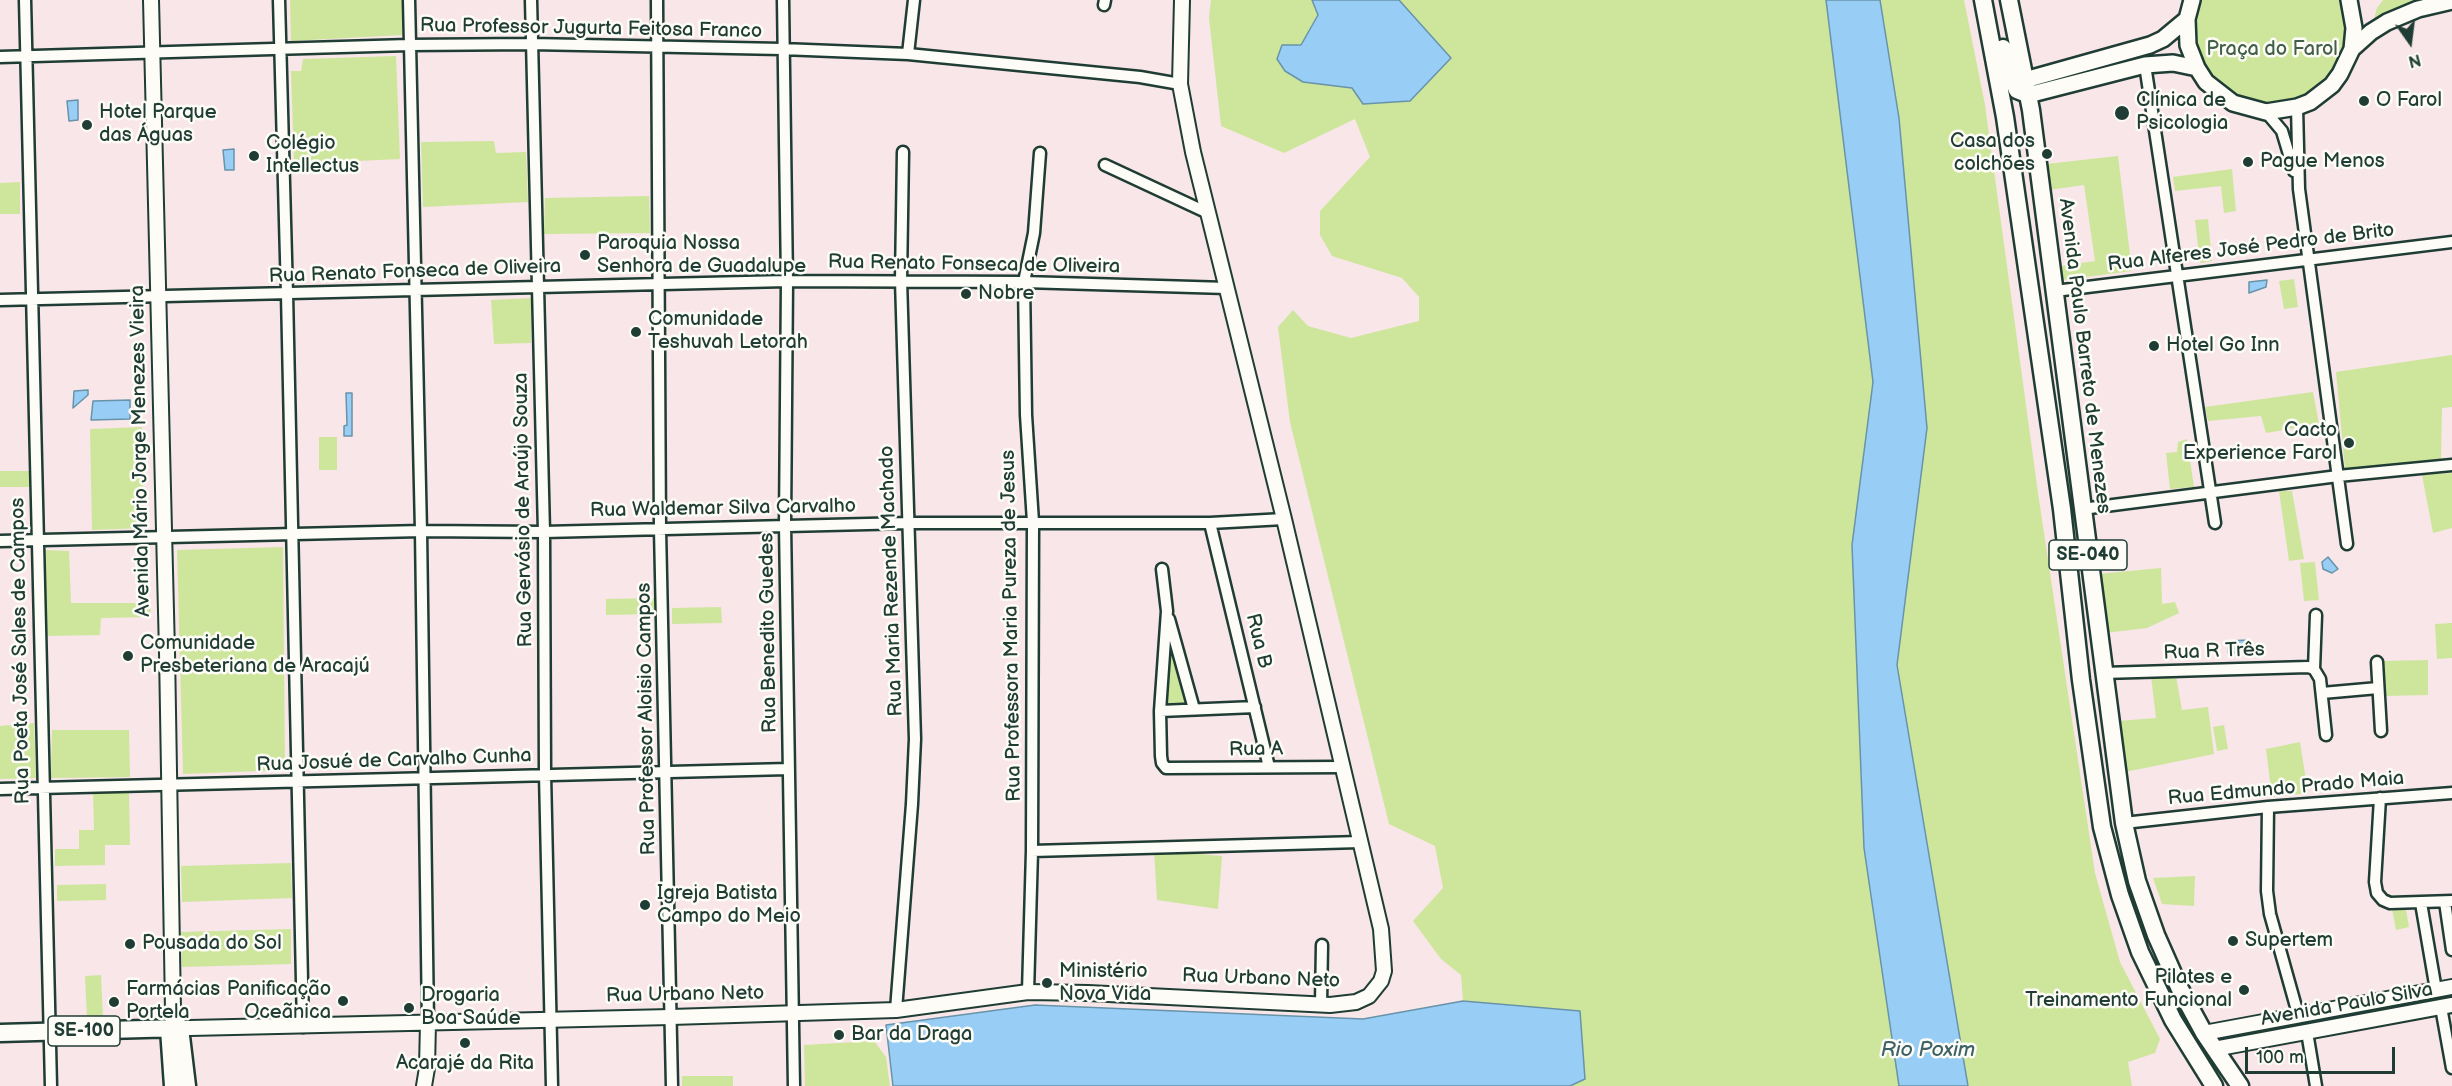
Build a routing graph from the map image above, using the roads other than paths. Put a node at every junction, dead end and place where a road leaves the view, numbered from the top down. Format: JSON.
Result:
{"nodes":[{"id":1,"x":25,"y":0,"type":"edge"},
{"id":2,"x":151,"y":0,"type":"edge"},
{"id":3,"x":279,"y":0,"type":"edge"},
{"id":4,"x":409,"y":0,"type":"edge"},
{"id":5,"x":531,"y":0,"type":"edge"},
{"id":6,"x":657,"y":0,"type":"edge"},
{"id":7,"x":783,"y":0,"type":"edge"},
{"id":8,"x":914,"y":0,"type":"edge"},
{"id":9,"x":1182,"y":0,"type":"edge"},
{"id":10,"x":1983,"y":0,"type":"edge"},
{"id":11,"x":1993,"y":0,"type":"edge"},
{"id":12,"x":2009,"y":0,"type":"edge"},
{"id":13,"x":2192,"y":0,"type":"edge"},
{"id":14,"x":2349,"y":0,"type":"edge"},
{"id":15,"x":2452,"y":1,"type":"edge"},
{"id":16,"x":2187,"y":19,"type":"junction"},
{"id":17,"x":409,"y":45,"type":"junction"},
{"id":18,"x":531,"y":45,"type":"junction"},
{"id":19,"x":659,"y":47,"type":"junction"},
{"id":20,"x":279,"y":48,"type":"junction"},
{"id":21,"x":2352,"y":48,"type":"junction"},
{"id":22,"x":782,"y":49,"type":"junction"},
{"id":23,"x":152,"y":52,"type":"junction"},
{"id":24,"x":908,"y":54,"type":"junction"},
{"id":25,"x":25,"y":56,"type":"junction"},
{"id":26,"x":0,"y":57,"type":"edge"},
{"id":27,"x":2145,"y":65,"type":"junction"},
{"id":28,"x":2197,"y":69,"type":"junction"},
{"id":29,"x":1180,"y":84,"type":"junction"},
{"id":30,"x":2024,"y":88,"type":"junction"},
{"id":31,"x":2297,"y":107,"type":"junction"},
{"id":32,"x":2266,"y":112,"type":"junction"},
{"id":33,"x":2005,"y":117,"type":"junction"},
{"id":34,"x":903,"y":152,"type":"dead end"},
{"id":35,"x":1040,"y":153,"type":"dead end"},
{"id":36,"x":1105,"y":165,"type":"dead end"},
{"id":37,"x":2299,"y":189,"type":"junction"},
{"id":38,"x":1208,"y":213,"type":"junction"},
{"id":39,"x":2452,"y":242,"type":"edge"},
{"id":40,"x":2307,"y":260,"type":"junction"},
{"id":41,"x":2177,"y":276,"type":"junction"},
{"id":42,"x":901,"y":280,"type":"junction"},
{"id":43,"x":787,"y":281,"type":"junction"},
{"id":44,"x":1024,"y":282,"type":"junction"},
{"id":45,"x":658,"y":285,"type":"junction"},
{"id":46,"x":537,"y":287,"type":"junction"},
{"id":47,"x":1227,"y":288,"type":"junction"},
{"id":48,"x":416,"y":289,"type":"junction"},
{"id":49,"x":2055,"y":291,"type":"junction"},
{"id":50,"x":288,"y":294,"type":"junction"},
{"id":51,"x":159,"y":297,"type":"junction"},
{"id":52,"x":0,"y":300,"type":"edge"},
{"id":53,"x":31,"y":300,"type":"junction"},
{"id":54,"x":2452,"y":465,"type":"edge"},
{"id":55,"x":2338,"y":476,"type":"junction"},
{"id":56,"x":2210,"y":492,"type":"junction"},
{"id":57,"x":2082,"y":509,"type":"junction"},
{"id":58,"x":1284,"y":519,"type":"junction"},
{"id":59,"x":1033,"y":522,"type":"junction"},
{"id":60,"x":908,"y":523,"type":"junction"},
{"id":61,"x":1210,"y":523,"type":"junction"},
{"id":62,"x":2215,"y":523,"type":"dead end"},
{"id":63,"x":785,"y":525,"type":"junction"},
{"id":64,"x":660,"y":529,"type":"junction"},
{"id":65,"x":421,"y":531,"type":"junction"},
{"id":66,"x":544,"y":532,"type":"junction"},
{"id":67,"x":293,"y":535,"type":"junction"},
{"id":68,"x":163,"y":539,"type":"junction"},
{"id":69,"x":36,"y":540,"type":"junction"},
{"id":70,"x":0,"y":541,"type":"edge"},
{"id":71,"x":2347,"y":544,"type":"dead end"},
{"id":72,"x":1162,"y":569,"type":"dead end"},
{"id":73,"x":1167,"y":611,"type":"junction"},
{"id":74,"x":2316,"y":615,"type":"dead end"},
{"id":75,"x":2377,"y":662,"type":"dead end"},
{"id":76,"x":2103,"y":673,"type":"junction"},
{"id":77,"x":2317,"y":674,"type":"junction"},
{"id":78,"x":2378,"y":688,"type":"junction"},
{"id":79,"x":2322,"y":693,"type":"junction"},
{"id":80,"x":1255,"y":707,"type":"junction"},
{"id":81,"x":1194,"y":708,"type":"junction"},
{"id":82,"x":1160,"y":711,"type":"junction"},
{"id":83,"x":2381,"y":731,"type":"dead end"},
{"id":84,"x":2326,"y":735,"type":"dead end"},
{"id":85,"x":1269,"y":767,"type":"junction"},
{"id":86,"x":1341,"y":767,"type":"junction"},
{"id":87,"x":788,"y":769,"type":"junction"},
{"id":88,"x":667,"y":773,"type":"junction"},
{"id":89,"x":545,"y":774,"type":"junction"},
{"id":90,"x":425,"y":777,"type":"junction"},
{"id":91,"x":298,"y":781,"type":"junction"},
{"id":92,"x":168,"y":786,"type":"junction"},
{"id":93,"x":42,"y":788,"type":"junction"},
{"id":94,"x":0,"y":789,"type":"edge"},
{"id":95,"x":2452,"y":793,"type":"edge"},
{"id":96,"x":2380,"y":798,"type":"junction"},
{"id":97,"x":2268,"y":807,"type":"junction"},
{"id":98,"x":2124,"y":823,"type":"junction"},
{"id":99,"x":1360,"y":842,"type":"junction"},
{"id":100,"x":1032,"y":851,"type":"junction"},
{"id":101,"x":2449,"y":902,"type":"edge"},
{"id":102,"x":2421,"y":903,"type":"junction"},
{"id":103,"x":1322,"y":945,"type":"dead end"},
{"id":104,"x":2452,"y":950,"type":"edge"},
{"id":105,"x":2452,"y":987,"type":"edge"},
{"id":106,"x":2436,"y":990,"type":"junction"},
{"id":107,"x":1028,"y":992,"type":"junction"},
{"id":108,"x":2405,"y":996,"type":"junction"},
{"id":109,"x":1321,"y":1004,"type":"junction"},
{"id":110,"x":2446,"y":1006,"type":"edge"},
{"id":111,"x":896,"y":1010,"type":"junction"},
{"id":112,"x":2409,"y":1013,"type":"junction"},
{"id":113,"x":793,"y":1014,"type":"junction"},
{"id":114,"x":2298,"y":1014,"type":"junction"},
{"id":115,"x":671,"y":1017,"type":"junction"},
{"id":116,"x":551,"y":1019,"type":"junction"},
{"id":117,"x":428,"y":1022,"type":"junction"},
{"id":118,"x":2249,"y":1024,"type":"junction"},
{"id":119,"x":303,"y":1027,"type":"junction"},
{"id":120,"x":175,"y":1029,"type":"junction"},
{"id":121,"x":49,"y":1031,"type":"junction"},
{"id":122,"x":2307,"y":1032,"type":"junction"},
{"id":123,"x":0,"y":1033,"type":"edge"},
{"id":124,"x":2204,"y":1033,"type":"junction"},
{"id":125,"x":2256,"y":1041,"type":"junction"},
{"id":126,"x":2214,"y":1049,"type":"junction"},
{"id":127,"x":2452,"y":1068,"type":"edge"},
{"id":128,"x":51,"y":1086,"type":"edge"},
{"id":129,"x":173,"y":1086,"type":"edge"},
{"id":130,"x":187,"y":1086,"type":"edge"},
{"id":131,"x":424,"y":1086,"type":"edge"},
{"id":132,"x":552,"y":1086,"type":"edge"},
{"id":133,"x":672,"y":1086,"type":"edge"},
{"id":134,"x":794,"y":1086,"type":"edge"},
{"id":135,"x":2214,"y":1086,"type":"edge"},
{"id":136,"x":2240,"y":1086,"type":"edge"},
{"id":137,"x":2316,"y":1086,"type":"edge"}],
"edges":[{"from":1,"to":25,"type":"street","name":"Rua Poeta José Sales de Campos"},
{"from":2,"to":23,"type":"street","name":"Avenida Mário Jorge Menezes Vieira"},
{"from":3,"to":20,"type":"street"},
{"from":4,"to":17,"type":"street"},
{"from":5,"to":18,"type":"street","name":"Rua Gervásio de Araújo Souza"},
{"from":6,"to":19,"type":"street","name":"Rua Professor Aloisio Campos"},
{"from":7,"to":22,"type":"street","name":"Rua Benedito Guedes"},
{"from":8,"to":24,"type":"street"},
{"from":9,"to":29,"type":"street"},
{"from":10,"to":33,"type":"main road","name":"Avenida Paulo Barreto de Menezes","number":"SE-040"},
{"from":11,"to":30,"type":"main road"},
{"from":12,"to":30,"type":"main road","name":"Avenida Paulo Barreto de Menezes","number":"SE-040"},
{"from":13,"to":16,"type":"main road"},
{"from":14,"to":21,"type":"main road"},
{"from":15,"to":21,"type":"main road"},
{"from":16,"to":28,"type":"main road"},
{"from":16,"to":30,"type":"main road"},
{"from":17,"to":18,"type":"street","name":"Rua Professor Jugurta Feitosa Franco"},
{"from":17,"to":20,"type":"street","name":"Rua Professor Jugurta Feitosa Franco"},
{"from":17,"to":48,"type":"street"},
{"from":18,"to":19,"type":"street","name":"Rua Professor Jugurta Feitosa Franco"},
{"from":18,"to":46,"type":"street","name":"Rua Gervásio de Araújo Souza"},
{"from":19,"to":22,"type":"street","name":"Rua Professor Jugurta Feitosa Franco"},
{"from":19,"to":45,"type":"street","name":"Rua Professor Aloisio Campos"},
{"from":20,"to":23,"type":"street","name":"Rua Professor Jugurta Feitosa Franco"},
{"from":20,"to":50,"type":"street"},
{"from":21,"to":31,"type":"main road"},
{"from":22,"to":24,"type":"street","name":"Rua Professor Jugurta Feitosa Franco"},
{"from":22,"to":43,"type":"street","name":"Rua Benedito Guedes"},
{"from":23,"to":25,"type":"street","name":"Rua Professor Jugurta Feitosa Franco"},
{"from":23,"to":51,"type":"street","name":"Avenida Mário Jorge Menezes Vieira"},
{"from":24,"to":29,"type":"street","name":"Rua Professor Jugurta Feitosa Franco"},
{"from":25,"to":26,"type":"street","name":"Rua Professor Jugurta Feitosa Franco"},
{"from":25,"to":53,"type":"street","name":"Rua Poeta José Sales de Campos"},
{"from":27,"to":28,"type":"main road"},
{"from":27,"to":30,"type":"main road"},
{"from":27,"to":41,"type":"street"},
{"from":28,"to":32,"type":"main road"},
{"from":29,"to":38,"type":"street"},
{"from":30,"to":33,"type":"main road"},
{"from":30,"to":49,"type":"main road","name":"Avenida Paulo Barreto de Menezes","number":"SE-040"},
{"from":31,"to":32,"type":"main road"},
{"from":31,"to":37,"type":"street"},
{"from":32,"to":37,"type":"street"},
{"from":33,"to":135,"type":"main road","name":"Avenida Paulo Barreto de Menezes","number":"SE-040"},
{"from":34,"to":42,"type":"street","name":"Rua Maria Rezende Machado"},
{"from":35,"to":44,"type":"street","name":"Rua Professora Maria Pureza de Jesus"},
{"from":36,"to":38,"type":"street"},
{"from":37,"to":40,"type":"street"},
{"from":38,"to":47,"type":"street"},
{"from":39,"to":40,"type":"street","name":"Rua Alferes José Pedro de Brito"},
{"from":40,"to":41,"type":"street","name":"Rua Alferes José Pedro de Brito"},
{"from":40,"to":55,"type":"street"},
{"from":41,"to":49,"type":"street","name":"Rua Alferes José Pedro de Brito"},
{"from":41,"to":56,"type":"street"},
{"from":42,"to":43,"type":"street","name":"Rua Renato Fonseca de Oliveira"},
{"from":42,"to":44,"type":"street","name":"Rua Renato Fonseca de Oliveira"},
{"from":42,"to":60,"type":"street","name":"Rua Maria Rezende Machado"},
{"from":43,"to":45,"type":"street","name":"Rua Renato Fonseca de Oliveira"},
{"from":43,"to":63,"type":"street","name":"Rua Benedito Guedes"},
{"from":44,"to":47,"type":"street","name":"Rua Renato Fonseca de Oliveira"},
{"from":44,"to":59,"type":"street","name":"Rua Professora Maria Pureza de Jesus"},
{"from":45,"to":46,"type":"street","name":"Rua Renato Fonseca de Oliveira"},
{"from":45,"to":64,"type":"street","name":"Rua Professor Aloisio Campos"},
{"from":46,"to":48,"type":"street","name":"Rua Renato Fonseca de Oliveira"},
{"from":46,"to":66,"type":"street","name":"Rua Gervásio de Araújo Souza"},
{"from":47,"to":58,"type":"street"},
{"from":48,"to":50,"type":"street","name":"Rua Renato Fonseca de Oliveira"},
{"from":48,"to":65,"type":"street"},
{"from":49,"to":57,"type":"main road","name":"Avenida Paulo Barreto de Menezes","number":"SE-040"},
{"from":50,"to":51,"type":"street","name":"Rua Renato Fonseca de Oliveira"},
{"from":50,"to":67,"type":"street"},
{"from":51,"to":53,"type":"street","name":"Rua Renato Fonseca de Oliveira"},
{"from":51,"to":68,"type":"street","name":"Avenida Mário Jorge Menezes Vieira"},
{"from":52,"to":53,"type":"street","name":"Rua Renato Fonseca de Oliveira"},
{"from":53,"to":69,"type":"street","name":"Rua Poeta José Sales de Campos"},
{"from":54,"to":55,"type":"street"},
{"from":55,"to":56,"type":"street"},
{"from":55,"to":71,"type":"street"},
{"from":56,"to":57,"type":"street"},
{"from":56,"to":62,"type":"street"},
{"from":57,"to":76,"type":"main road","name":"Avenida Paulo Barreto de Menezes","number":"SE-040"},
{"from":58,"to":61,"type":"street","name":"Rua Waldemar Silva Carvalho"},
{"from":58,"to":86,"type":"street"},
{"from":59,"to":60,"type":"street","name":"Rua Waldemar Silva Carvalho"},
{"from":59,"to":61,"type":"street","name":"Rua Waldemar Silva Carvalho"},
{"from":59,"to":100,"type":"street","name":"Rua Professora Maria Pureza de Jesus"},
{"from":60,"to":63,"type":"street","name":"Rua Waldemar Silva Carvalho"},
{"from":60,"to":111,"type":"street","name":"Rua Maria Rezende Machado"},
{"from":61,"to":80,"type":"street","name":"Rua B"},
{"from":63,"to":64,"type":"street","name":"Rua Waldemar Silva Carvalho"},
{"from":63,"to":87,"type":"street","name":"Rua Benedito Guedes"},
{"from":64,"to":66,"type":"street","name":"Rua Waldemar Silva Carvalho"},
{"from":64,"to":88,"type":"street","name":"Rua Professor Aloisio Campos"},
{"from":65,"to":66,"type":"street","name":"Rua Waldemar Silva Carvalho"},
{"from":65,"to":67,"type":"street","name":"Rua Waldemar Silva Carvalho"},
{"from":65,"to":90,"type":"street"},
{"from":66,"to":89,"type":"street","name":"Rua Gervásio de Araújo Souza"},
{"from":67,"to":68,"type":"street","name":"Rua Waldemar Silva Carvalho"},
{"from":67,"to":91,"type":"street"},
{"from":68,"to":69,"type":"street","name":"Rua Waldemar Silva Carvalho"},
{"from":68,"to":92,"type":"street","name":"Avenida Mário Jorge Menezes Vieira"},
{"from":69,"to":70,"type":"street","name":"Rua Waldemar Silva Carvalho"},
{"from":69,"to":93,"type":"street","name":"Rua Poeta José Sales de Campos"},
{"from":72,"to":73,"type":"street"},
{"from":73,"to":81,"type":"street"},
{"from":73,"to":82,"type":"street"},
{"from":74,"to":77,"type":"street"},
{"from":75,"to":78,"type":"street"},
{"from":76,"to":77,"type":"street","name":"Rua R Três"},
{"from":76,"to":98,"type":"main road","name":"Avenida Paulo Barreto de Menezes","number":"SE-040"},
{"from":77,"to":79,"type":"street"},
{"from":78,"to":79,"type":"street"},
{"from":78,"to":83,"type":"street"},
{"from":79,"to":84,"type":"street"},
{"from":80,"to":81,"type":"street"},
{"from":80,"to":85,"type":"street","name":"Rua B"},
{"from":81,"to":82,"type":"street"},
{"from":82,"to":85,"type":"street","name":"Rua A"},
{"from":85,"to":86,"type":"street","name":"Rua A"},
{"from":86,"to":99,"type":"street"},
{"from":87,"to":88,"type":"street","name":"Rua Josué de Carvalho Cunha"},
{"from":87,"to":113,"type":"street","name":"Rua Benedito Guedes"},
{"from":88,"to":89,"type":"street","name":"Rua Josué de Carvalho Cunha"},
{"from":88,"to":115,"type":"street","name":"Rua Professor Aloisio Campos"},
{"from":89,"to":90,"type":"street","name":"Rua Josué de Carvalho Cunha"},
{"from":89,"to":116,"type":"street","name":"Rua Gervásio de Araújo Souza"},
{"from":90,"to":91,"type":"street","name":"Rua Josué de Carvalho Cunha"},
{"from":90,"to":117,"type":"street"},
{"from":91,"to":92,"type":"street","name":"Rua Josué de Carvalho Cunha"},
{"from":91,"to":119,"type":"street"},
{"from":92,"to":93,"type":"street","name":"Rua Josué de Carvalho Cunha"},
{"from":92,"to":120,"type":"street","name":"Avenida Mário Jorge Menezes Vieira"},
{"from":93,"to":94,"type":"street","name":"Rua Josué de Carvalho Cunha"},
{"from":93,"to":121,"type":"street","name":"Rua Poeta José Sales de Campos"},
{"from":95,"to":96,"type":"street","name":"Rua Edmundo Prado Maia"},
{"from":96,"to":97,"type":"street","name":"Rua Edmundo Prado Maia"},
{"from":96,"to":102,"type":"street"},
{"from":97,"to":98,"type":"street","name":"Rua Edmundo Prado Maia"},
{"from":97,"to":114,"type":"street"},
{"from":98,"to":124,"type":"main road","name":"Avenida Paulo Barreto de Menezes","number":"SE-040"},
{"from":99,"to":100,"type":"street"},
{"from":99,"to":109,"type":"street","name":"Rua Urbano Neto"},
{"from":100,"to":107,"type":"street","name":"Rua Professora Maria Pureza de Jesus"},
{"from":101,"to":102,"type":"street"},
{"from":101,"to":104,"type":"street"},
{"from":102,"to":106,"type":"street"},
{"from":103,"to":109,"type":"street"},
{"from":105,"to":106,"type":"street","name":"Avenida Paulo Silva"},
{"from":106,"to":108,"type":"street","name":"Avenida Paulo Silva"},
{"from":107,"to":109,"type":"street","name":"Rua Urbano Neto"},
{"from":107,"to":111,"type":"street","name":"Rua Urbano Neto"},
{"from":108,"to":112,"type":"street"},
{"from":108,"to":114,"type":"street","name":"Avenida Paulo Silva"},
{"from":110,"to":112,"type":"street","name":"Avenida Paulo Silva"},
{"from":110,"to":127,"type":"street"},
{"from":111,"to":113,"type":"street","name":"Rua Urbano Neto"},
{"from":112,"to":122,"type":"street","name":"Avenida Paulo Silva"},
{"from":113,"to":115,"type":"street","name":"Rua Urbano Neto"},
{"from":113,"to":134,"type":"street","name":"Rua Benedito Guedes"},
{"from":114,"to":118,"type":"street","name":"Avenida Paulo Silva"},
{"from":115,"to":116,"type":"street","name":"Rua Urbano Neto"},
{"from":115,"to":133,"type":"street","name":"Rua Professor Aloisio Campos"},
{"from":116,"to":117,"type":"street","name":"Rua Urbano Neto"},
{"from":116,"to":132,"type":"street","name":"Rua Gervásio de Araújo Souza"},
{"from":117,"to":119,"type":"street","name":"Rua Urbano Neto"},
{"from":117,"to":131,"type":"street"},
{"from":118,"to":124,"type":"street","name":"Avenida Paulo Silva"},
{"from":118,"to":125,"type":"street"},
{"from":119,"to":120,"type":"street","name":"Rua Urbano Neto"},
{"from":120,"to":121,"type":"main road","name":"Rua Urbano Neto","number":"SE-100"},
{"from":120,"to":129,"type":"main road","name":"Avenida Mário Jorge Menezes Vieira"},
{"from":120,"to":130,"type":"main road","name":"Avenida Mário Jorge Menezes Vieira"},
{"from":121,"to":123,"type":"main road","name":"Rua Urbano Neto","number":"SE-100"},
{"from":121,"to":128,"type":"street","name":"Rua Poeta José Sales de Campos"},
{"from":122,"to":125,"type":"street","name":"Avenida Paulo Silva"},
{"from":122,"to":137,"type":"street"},
{"from":124,"to":126,"type":"main road","name":"Avenida Paulo Barreto de Menezes","number":"SE-040"},
{"from":125,"to":126,"type":"street","name":"Avenida Paulo Silva"},
{"from":126,"to":136,"type":"main road","name":"Avenida Paulo Barreto de Menezes","number":"SE-040"}]}
